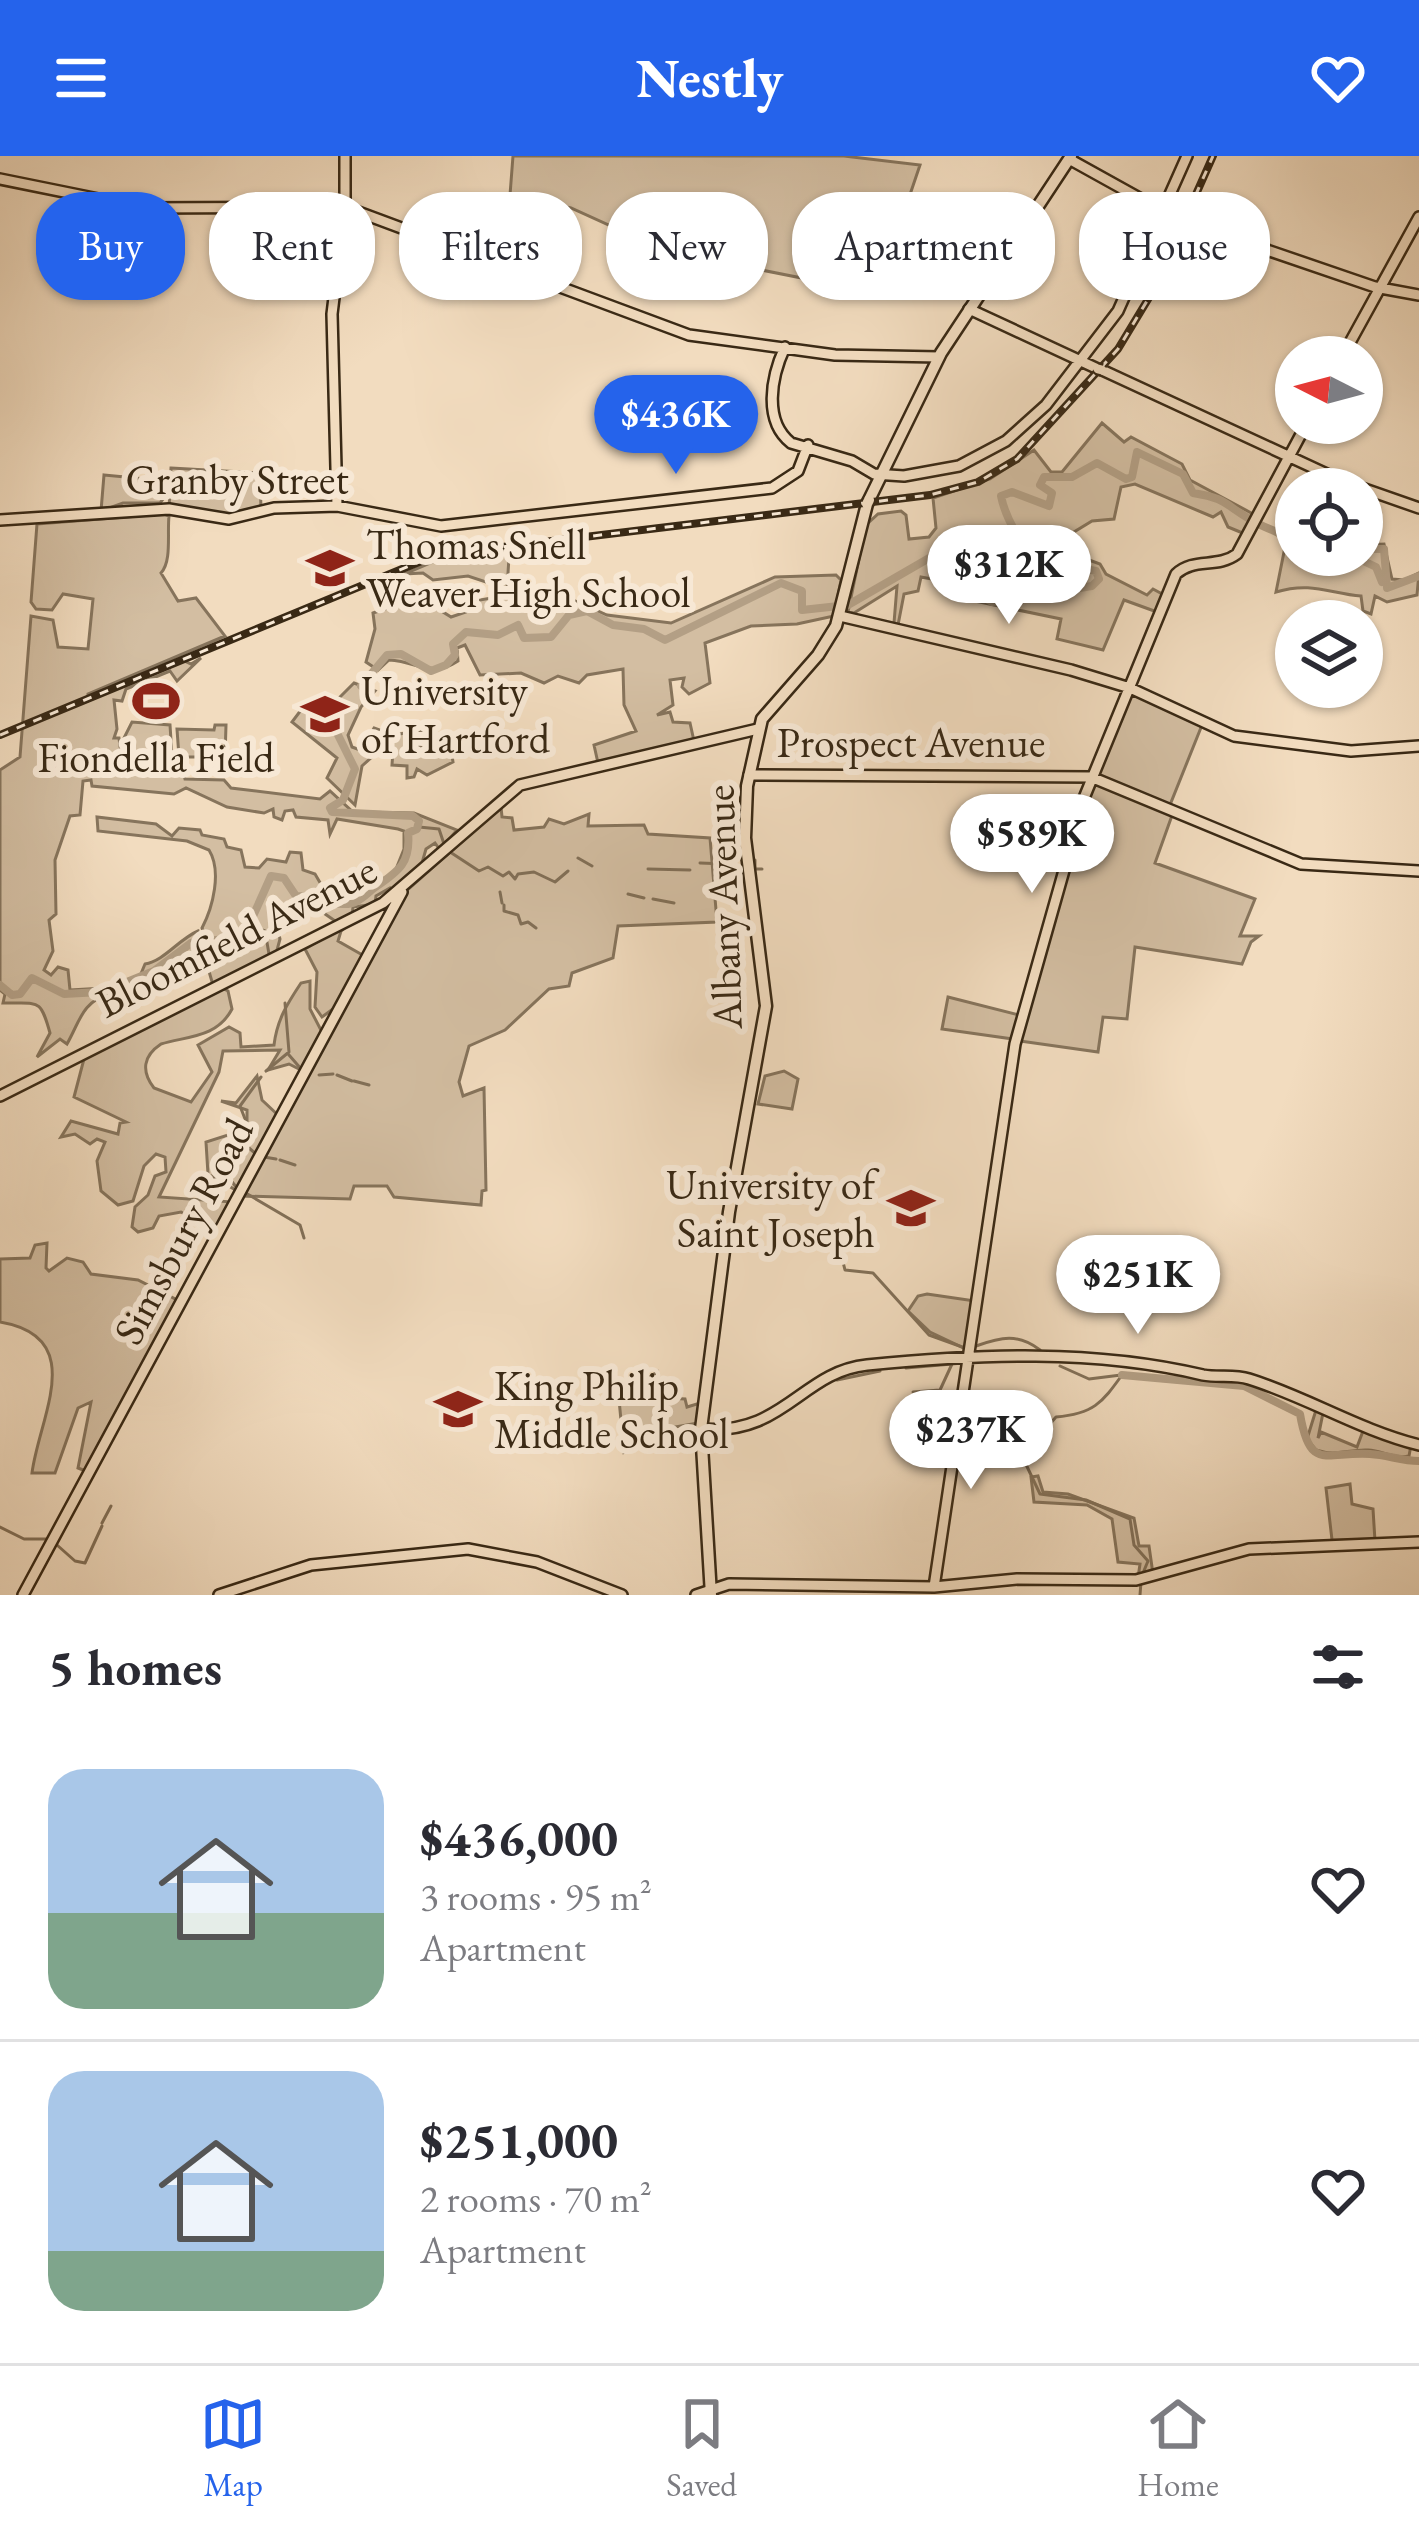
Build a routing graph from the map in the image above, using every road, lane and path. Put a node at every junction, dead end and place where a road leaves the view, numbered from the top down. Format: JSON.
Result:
{"nodes":[{"id":1,"x":345,"y":156,"type":"edge"},
{"id":2,"x":1187,"y":156,"type":"edge"},
{"id":3,"x":1070,"y":157,"type":"edge"},
{"id":4,"x":0,"y":179,"type":"edge"},
{"id":5,"x":345,"y":192,"type":"edge"},
{"id":6,"x":1130,"y":192,"type":"edge"},
{"id":7,"x":1171,"y":192,"type":"edge"},
{"id":8,"x":209,"y":208,"type":"edge"},
{"id":9,"x":1419,"y":217,"type":"edge"},
{"id":10,"x":375,"y":218,"type":"edge"},
{"id":11,"x":1270,"y":251,"type":"edge"},
{"id":12,"x":1381,"y":288,"type":"junction"},
{"id":13,"x":1419,"y":295,"type":"edge"},
{"id":14,"x":334,"y":300,"type":"edge"},
{"id":15,"x":1123,"y":300,"type":"edge"},
{"id":16,"x":969,"y":309,"type":"junction"},
{"id":17,"x":1354,"y":336,"type":"edge"},
{"id":18,"x":787,"y":348,"type":"junction"},
{"id":19,"x":939,"y":357,"type":"junction"},
{"id":20,"x":1082,"y":362,"type":"junction"},
{"id":21,"x":1296,"y":444,"type":"edge"},
{"id":22,"x":808,"y":448,"type":"junction"},
{"id":23,"x":1289,"y":457,"type":"junction"},
{"id":24,"x":879,"y":474,"type":"junction"},
{"id":25,"x":337,"y":506,"type":"junction"},
{"id":26,"x":1419,"y":508,"type":"edge"},
{"id":27,"x":0,"y":520,"type":"edge"},
{"id":28,"x":842,"y":610,"type":"junction"},
{"id":29,"x":1130,"y":688,"type":"junction"},
{"id":30,"x":758,"y":729,"type":"junction"},
{"id":31,"x":1419,"y":746,"type":"edge"},
{"id":32,"x":749,"y":775,"type":"junction"},
{"id":33,"x":1091,"y":777,"type":"junction"},
{"id":34,"x":1419,"y":871,"type":"edge"},
{"id":35,"x":402,"y":892,"type":"junction"},
{"id":36,"x":383,"y":903,"type":"junction"},
{"id":37,"x":390,"y":914,"type":"junction"},
{"id":38,"x":0,"y":1096,"type":"edge"},
{"id":39,"x":968,"y":1358,"type":"junction"},
{"id":40,"x":701,"y":1429,"type":"junction"},
{"id":41,"x":1419,"y":1444,"type":"edge"},
{"id":42,"x":1419,"y":1541,"type":"edge"},
{"id":43,"x":934,"y":1587,"type":"junction"},
{"id":44,"x":709,"y":1590,"type":"edge"},
{"id":45,"x":23,"y":1595,"type":"edge"},
{"id":46,"x":219,"y":1595,"type":"edge"},
{"id":47,"x":622,"y":1595,"type":"edge"}],
"edges":[{"from":1,"to":5,"type":"main road"},
{"from":2,"to":7,"type":"main road"},
{"from":3,"to":6,"type":"main road"},
{"from":3,"to":16,"type":"highway","name":"Albany Avenue"},
{"from":4,"to":8,"type":"main road"},
{"from":9,"to":12,"type":"main road"},
{"from":10,"to":18,"type":"main road"},
{"from":11,"to":12,"type":"main road"},
{"from":12,"to":13,"type":"main road"},
{"from":12,"to":17,"type":"main road"},
{"from":14,"to":25,"type":"main road"},
{"from":15,"to":20,"type":"main road"},
{"from":16,"to":19,"type":"highway","name":"Albany Avenue"},
{"from":16,"to":20,"type":"main road"},
{"from":18,"to":19,"type":"main road"},
{"from":18,"to":22,"type":"main road"},
{"from":19,"to":24,"type":"highway","name":"Albany Avenue"},
{"from":20,"to":23,"type":"main road"},
{"from":20,"to":24,"type":"main road"},
{"from":21,"to":23,"type":"main road"},
{"from":22,"to":24,"type":"main road"},
{"from":22,"to":25,"type":"main road","name":"Granby Street"},
{"from":23,"to":26,"type":"main road"},
{"from":23,"to":29,"type":"main road"},
{"from":24,"to":28,"type":"highway","name":"Albany Avenue"},
{"from":25,"to":27,"type":"main road","name":"Granby Street"},
{"from":28,"to":29,"type":"main road"},
{"from":28,"to":30,"type":"highway","name":"Albany Avenue"},
{"from":29,"to":31,"type":"main road"},
{"from":29,"to":33,"type":"main road"},
{"from":30,"to":32,"type":"highway","name":"Albany Avenue"},
{"from":30,"to":35,"type":"main road","name":"Bloomfield Avenue"},
{"from":32,"to":33,"type":"main road","name":"Prospect Avenue"},
{"from":32,"to":40,"type":"highway","name":"Albany Avenue"},
{"from":33,"to":34,"type":"main road","name":"Prospect Avenue"},
{"from":33,"to":39,"type":"main road"},
{"from":35,"to":36,"type":"main road","name":"Bloomfield Avenue"},
{"from":35,"to":37,"type":"main road","name":"Simsbury Road"},
{"from":36,"to":37,"type":"main road"},
{"from":36,"to":38,"type":"main road","name":"Bloomfield Avenue"},
{"from":37,"to":45,"type":"main road","name":"Simsbury Road"},
{"from":39,"to":40,"type":"main road"},
{"from":39,"to":41,"type":"main road"},
{"from":39,"to":43,"type":"main road"},
{"from":40,"to":44,"type":"highway","name":"Albany Avenue"},
{"from":42,"to":43,"type":"main road"},
{"from":43,"to":44,"type":"main road"},
{"from":46,"to":47,"type":"main road"}]}
